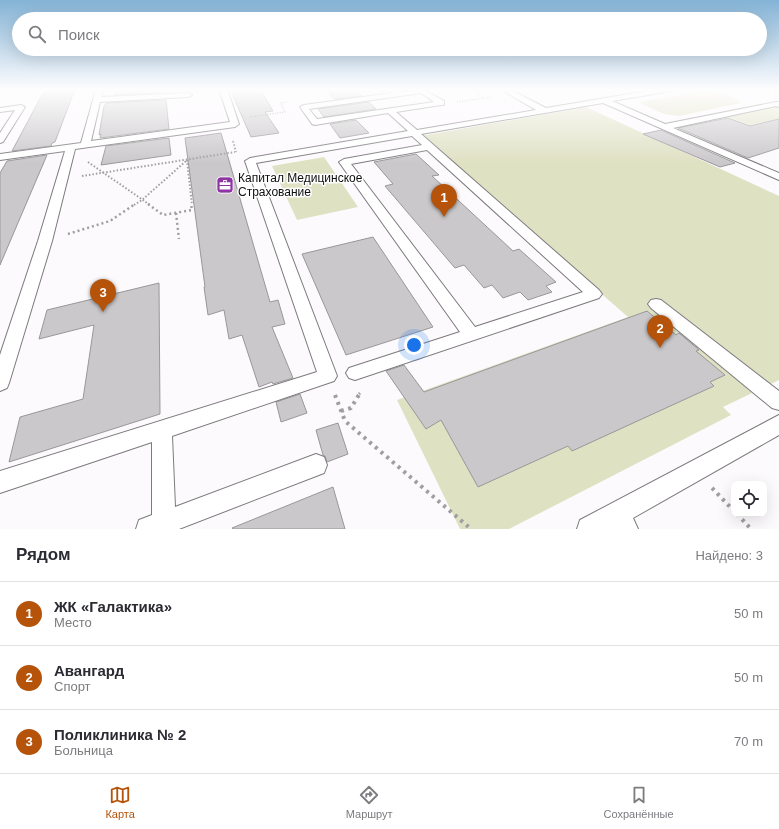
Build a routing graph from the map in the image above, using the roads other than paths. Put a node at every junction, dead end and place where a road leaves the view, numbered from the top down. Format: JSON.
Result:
{"nodes":[{"id":1,"x":17,"y":114,"type":"edge"},
{"id":2,"x":93,"y":114,"type":"edge"},
{"id":3,"x":231,"y":114,"type":"edge"},
{"id":4,"x":308,"y":114,"type":"edge"},
{"id":5,"x":372,"y":114,"type":"edge"},
{"id":6,"x":393,"y":114,"type":"edge"},
{"id":7,"x":529,"y":114,"type":"edge"},
{"id":8,"x":635,"y":114,"type":"edge"},
{"id":9,"x":730,"y":114,"type":"edge"},
{"id":10,"x":664,"y":127,"type":"junction"},
{"id":11,"x":417,"y":133,"type":"junction"},
{"id":12,"x":0,"y":140,"type":"edge"},
{"id":13,"x":432,"y":144,"type":"junction"},
{"id":14,"x":85,"y":145,"type":"junction"},
{"id":15,"x":71,"y":147,"type":"junction"},
{"id":16,"x":0,"y":158,"type":"edge"},
{"id":17,"x":779,"y":177,"type":"edge"},
{"id":18,"x":656,"y":304,"type":"dead end"},
{"id":19,"x":472,"y":335,"type":"junction"},
{"id":20,"x":354,"y":373,"type":"dead end"},
{"id":21,"x":1,"y":378,"type":"edge"},
{"id":22,"x":779,"y":402,"type":"edge"},
{"id":23,"x":779,"y":424,"type":"edge"},
{"id":24,"x":162,"y":430,"type":"junction"},
{"id":25,"x":316,"y":465,"type":"dead end"},
{"id":26,"x":0,"y":482,"type":"edge"},
{"id":27,"x":621,"y":522,"type":"edge"},
{"id":28,"x":156,"y":526,"type":"edge"},
{"id":29,"x":589,"y":529,"type":"edge"}],
"edges":[{"from":1,"to":12,"type":"lane"},
{"from":2,"to":14,"type":"lane"},
{"from":3,"to":14,"type":"lane"},
{"from":4,"to":5,"type":"lane"},
{"from":6,"to":11,"type":"lane"},
{"from":7,"to":11,"type":"lane"},
{"from":8,"to":10,"type":"lane"},
{"from":9,"to":10,"type":"lane"},
{"from":10,"to":17,"type":"lane"},
{"from":11,"to":13,"type":"lane"},
{"from":11,"to":24,"type":"lane"},
{"from":13,"to":19,"type":"lane"},
{"from":13,"to":19,"type":"lane"},
{"from":14,"to":15,"type":"lane"},
{"from":15,"to":16,"type":"lane"},
{"from":15,"to":21,"type":"lane"},
{"from":18,"to":22,"type":"lane"},
{"from":19,"to":20,"type":"lane"},
{"from":23,"to":27,"type":"lane"},
{"from":24,"to":26,"type":"lane"},
{"from":24,"to":28,"type":"lane"},
{"from":25,"to":28,"type":"lane"},
{"from":27,"to":29,"type":"lane"}]}
